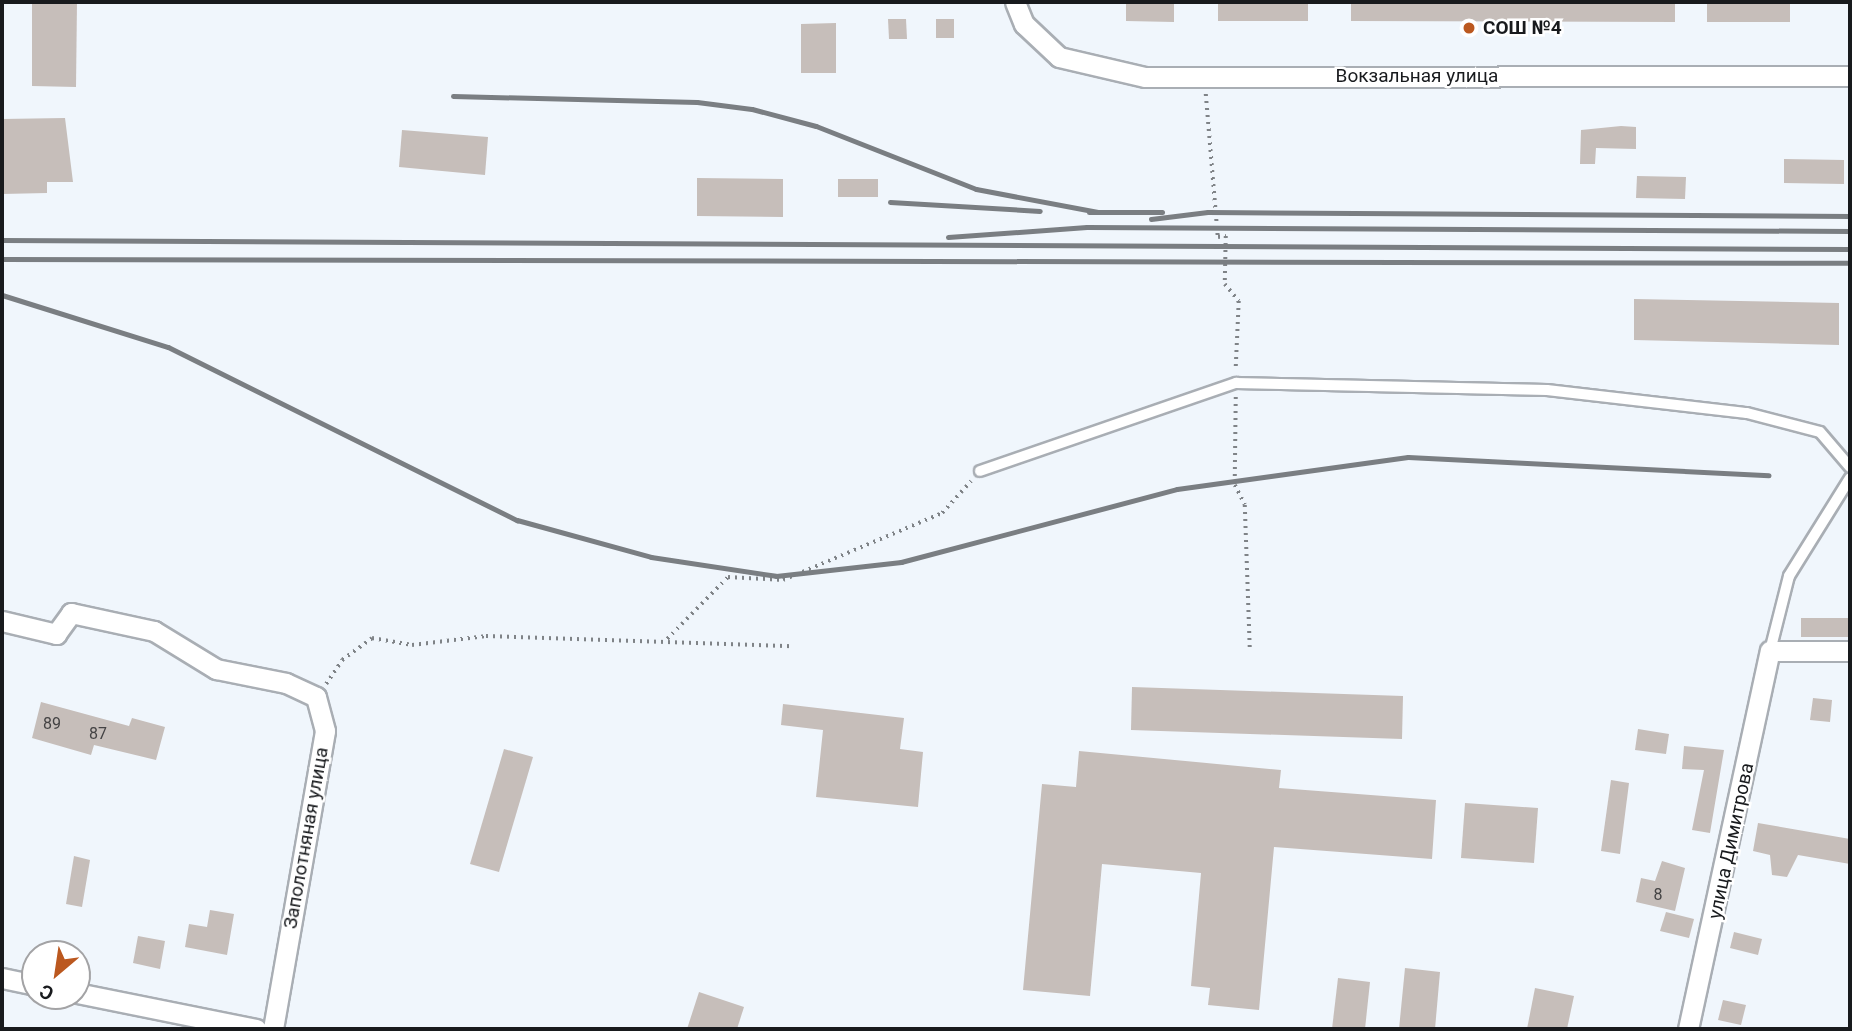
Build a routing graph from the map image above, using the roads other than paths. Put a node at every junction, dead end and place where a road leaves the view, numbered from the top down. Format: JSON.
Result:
{"nodes":[{"id":1,"x":1015,"y":2,"type":"edge"},
{"id":2,"x":1850,"y":76,"type":"edge"},
{"id":3,"x":1850,"y":467,"type":"edge"},
{"id":4,"x":980,"y":471,"type":"road end"},
{"id":5,"x":1850,"y":478,"type":"edge"},
{"id":6,"x":2,"y":621,"type":"edge"},
{"id":7,"x":1770,"y":651,"type":"junction"},
{"id":8,"x":1850,"y":651,"type":"edge"},
{"id":9,"x":2,"y":978,"type":"edge"},
{"id":10,"x":21,"y":982,"type":"edge"},
{"id":11,"x":91,"y":996,"type":"edge"},
{"id":12,"x":256,"y":1029,"type":"edge"},
{"id":13,"x":273,"y":1029,"type":"edge"},
{"id":14,"x":1688,"y":1029,"type":"edge"}],
"edges":[{"from":1,"to":2,"type":"street","name":"Вокзальная улица"},
{"from":3,"to":4,"type":"lane"},
{"from":5,"to":7,"type":"lane"},
{"from":6,"to":13,"type":"street","name":"Заполотняная улица"},
{"from":7,"to":8,"type":"street"},
{"from":7,"to":14,"type":"street","name":"улица Димитрова"},
{"from":9,"to":10,"type":"street"},
{"from":11,"to":12,"type":"street"}]}
